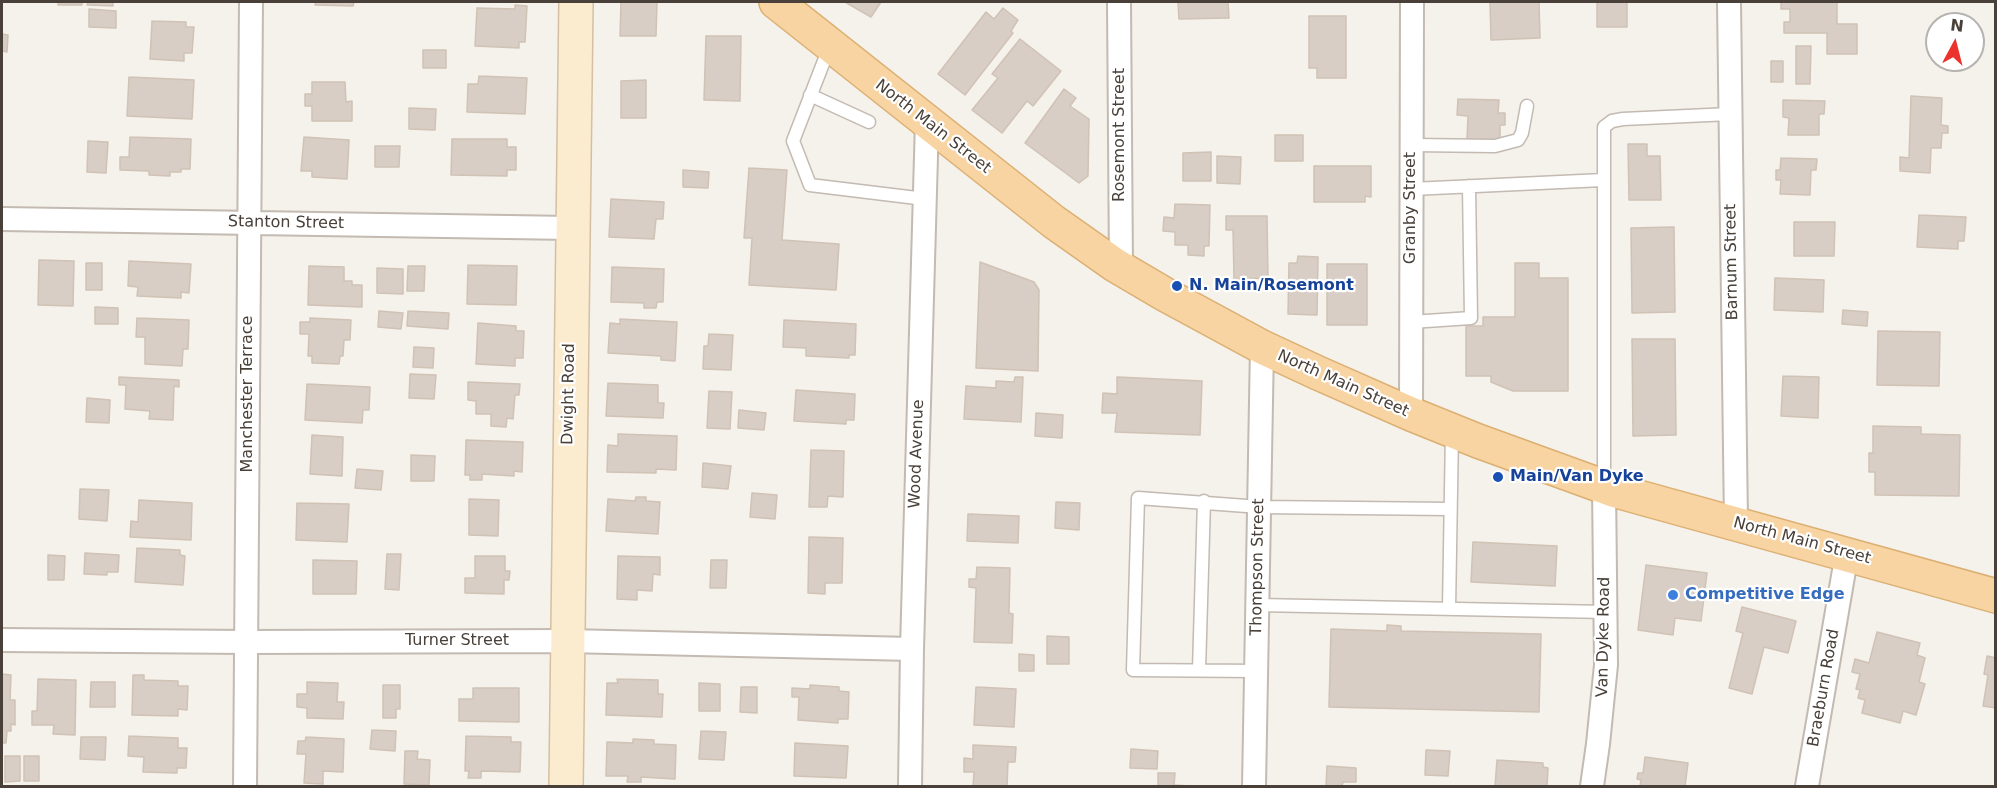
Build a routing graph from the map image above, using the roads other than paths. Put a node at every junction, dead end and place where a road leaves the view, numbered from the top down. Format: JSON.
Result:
{"nodes":[{"id":1,"x":251,"y":2,"type":"edge"},
{"id":2,"x":576,"y":2,"type":"edge"},
{"id":3,"x":776,"y":2,"type":"edge"},
{"id":4,"x":1119,"y":2,"type":"edge"},
{"id":5,"x":1412,"y":2,"type":"edge"},
{"id":6,"x":1729,"y":2,"type":"edge"},
{"id":7,"x":830,"y":45,"type":"junction"},
{"id":8,"x":810,"y":95,"type":"junction"},
{"id":9,"x":1527,"y":106,"type":"dead end"},
{"id":10,"x":1730,"y":114,"type":"junction"},
{"id":11,"x":927,"y":121,"type":"junction"},
{"id":12,"x":869,"y":122,"type":"dead end"},
{"id":13,"x":1412,"y":145,"type":"junction"},
{"id":14,"x":1603,"y":180,"type":"junction"},
{"id":15,"x":1468,"y":186,"type":"junction"},
{"id":16,"x":1412,"y":189,"type":"junction"},
{"id":17,"x":925,"y":199,"type":"junction"},
{"id":18,"x":2,"y":219,"type":"edge"},
{"id":19,"x":249,"y":223,"type":"junction"},
{"id":20,"x":571,"y":228,"type":"junction"},
{"id":21,"x":1121,"y":268,"type":"junction"},
{"id":22,"x":1411,"y":322,"type":"junction"},
{"id":23,"x":1263,"y":347,"type":"junction"},
{"id":24,"x":1411,"y":414,"type":"junction"},
{"id":25,"x":1452,"y":430,"type":"junction"},
{"id":26,"x":1604,"y":486,"type":"junction"},
{"id":27,"x":1204,"y":501,"type":"junction"},
{"id":28,"x":1260,"y":507,"type":"junction"},
{"id":29,"x":1450,"y":509,"type":"junction"},
{"id":30,"x":1736,"y":523,"type":"junction"},
{"id":31,"x":1847,"y":554,"type":"junction"},
{"id":32,"x":1995,"y":596,"type":"edge"},
{"id":33,"x":1258,"y":605,"type":"junction"},
{"id":34,"x":1449,"y":609,"type":"junction"},
{"id":35,"x":1606,"y":612,"type":"junction"},
{"id":36,"x":2,"y":640,"type":"edge"},
{"id":37,"x":567,"y":641,"type":"junction"},
{"id":38,"x":247,"y":642,"type":"junction"},
{"id":39,"x":912,"y":649,"type":"junction"},
{"id":40,"x":1199,"y":670,"type":"junction"},
{"id":41,"x":1256,"y":671,"type":"junction"},
{"id":42,"x":245,"y":786,"type":"edge"},
{"id":43,"x":566,"y":786,"type":"edge"},
{"id":44,"x":910,"y":786,"type":"edge"},
{"id":45,"x":1254,"y":786,"type":"edge"},
{"id":46,"x":1592,"y":786,"type":"edge"},
{"id":47,"x":1807,"y":786,"type":"edge"}],
"edges":[{"from":1,"to":19,"type":"street","name":"Manchester Terrace"},
{"from":2,"to":20,"type":"main road","name":"Dwight Road"},
{"from":3,"to":7,"type":"main road","name":"North Main Street"},
{"from":4,"to":21,"type":"street","name":"Rosemont Street"},
{"from":5,"to":13,"type":"street","name":"Granby Street"},
{"from":6,"to":10,"type":"street","name":"Barnum Street"},
{"from":7,"to":8,"type":"lane"},
{"from":7,"to":11,"type":"main road","name":"North Main Street"},
{"from":8,"to":12,"type":"lane"},
{"from":8,"to":17,"type":"lane"},
{"from":9,"to":13,"type":"lane"},
{"from":10,"to":14,"type":"lane"},
{"from":10,"to":30,"type":"street","name":"Barnum Street"},
{"from":11,"to":17,"type":"street","name":"Wood Avenue"},
{"from":11,"to":21,"type":"main road","name":"North Main Street"},
{"from":13,"to":16,"type":"street","name":"Granby Street"},
{"from":14,"to":15,"type":"lane"},
{"from":14,"to":26,"type":"lane"},
{"from":15,"to":16,"type":"lane"},
{"from":15,"to":22,"type":"lane"},
{"from":16,"to":22,"type":"street","name":"Granby Street"},
{"from":17,"to":39,"type":"street","name":"Wood Avenue"},
{"from":18,"to":19,"type":"street","name":"Stanton Street"},
{"from":19,"to":20,"type":"street","name":"Stanton Street"},
{"from":19,"to":38,"type":"street","name":"Manchester Terrace"},
{"from":20,"to":37,"type":"main road","name":"Dwight Road"},
{"from":21,"to":23,"type":"main road","name":"North Main Street"},
{"from":22,"to":24,"type":"street","name":"Granby Street"},
{"from":23,"to":24,"type":"main road","name":"North Main Street"},
{"from":23,"to":28,"type":"street","name":"Thompson Street"},
{"from":24,"to":25,"type":"main road","name":"North Main Street"},
{"from":25,"to":26,"type":"main road","name":"North Main Street"},
{"from":25,"to":29,"type":"lane"},
{"from":26,"to":30,"type":"main road","name":"North Main Street"},
{"from":26,"to":35,"type":"street","name":"Van Dyke Road"},
{"from":27,"to":28,"type":"lane"},
{"from":27,"to":40,"type":"lane"},
{"from":27,"to":40,"type":"lane"},
{"from":28,"to":29,"type":"lane"},
{"from":28,"to":33,"type":"street","name":"Thompson Street"},
{"from":29,"to":34,"type":"lane"},
{"from":30,"to":31,"type":"main road","name":"North Main Street"},
{"from":31,"to":32,"type":"main road","name":"North Main Street"},
{"from":31,"to":47,"type":"street","name":"Braeburn Road"},
{"from":33,"to":34,"type":"lane"},
{"from":33,"to":41,"type":"street","name":"Thompson Street"},
{"from":34,"to":35,"type":"lane"},
{"from":35,"to":46,"type":"street","name":"Van Dyke Road"},
{"from":36,"to":38,"type":"street","name":"Turner Street"},
{"from":37,"to":38,"type":"street","name":"Turner Street"},
{"from":37,"to":39,"type":"street","name":"Turner Street"},
{"from":37,"to":43,"type":"main road","name":"Dwight Road"},
{"from":38,"to":42,"type":"street","name":"Manchester Terrace"},
{"from":39,"to":44,"type":"street","name":"Wood Avenue"},
{"from":40,"to":41,"type":"lane"},
{"from":41,"to":45,"type":"street","name":"Thompson Street"}]}
